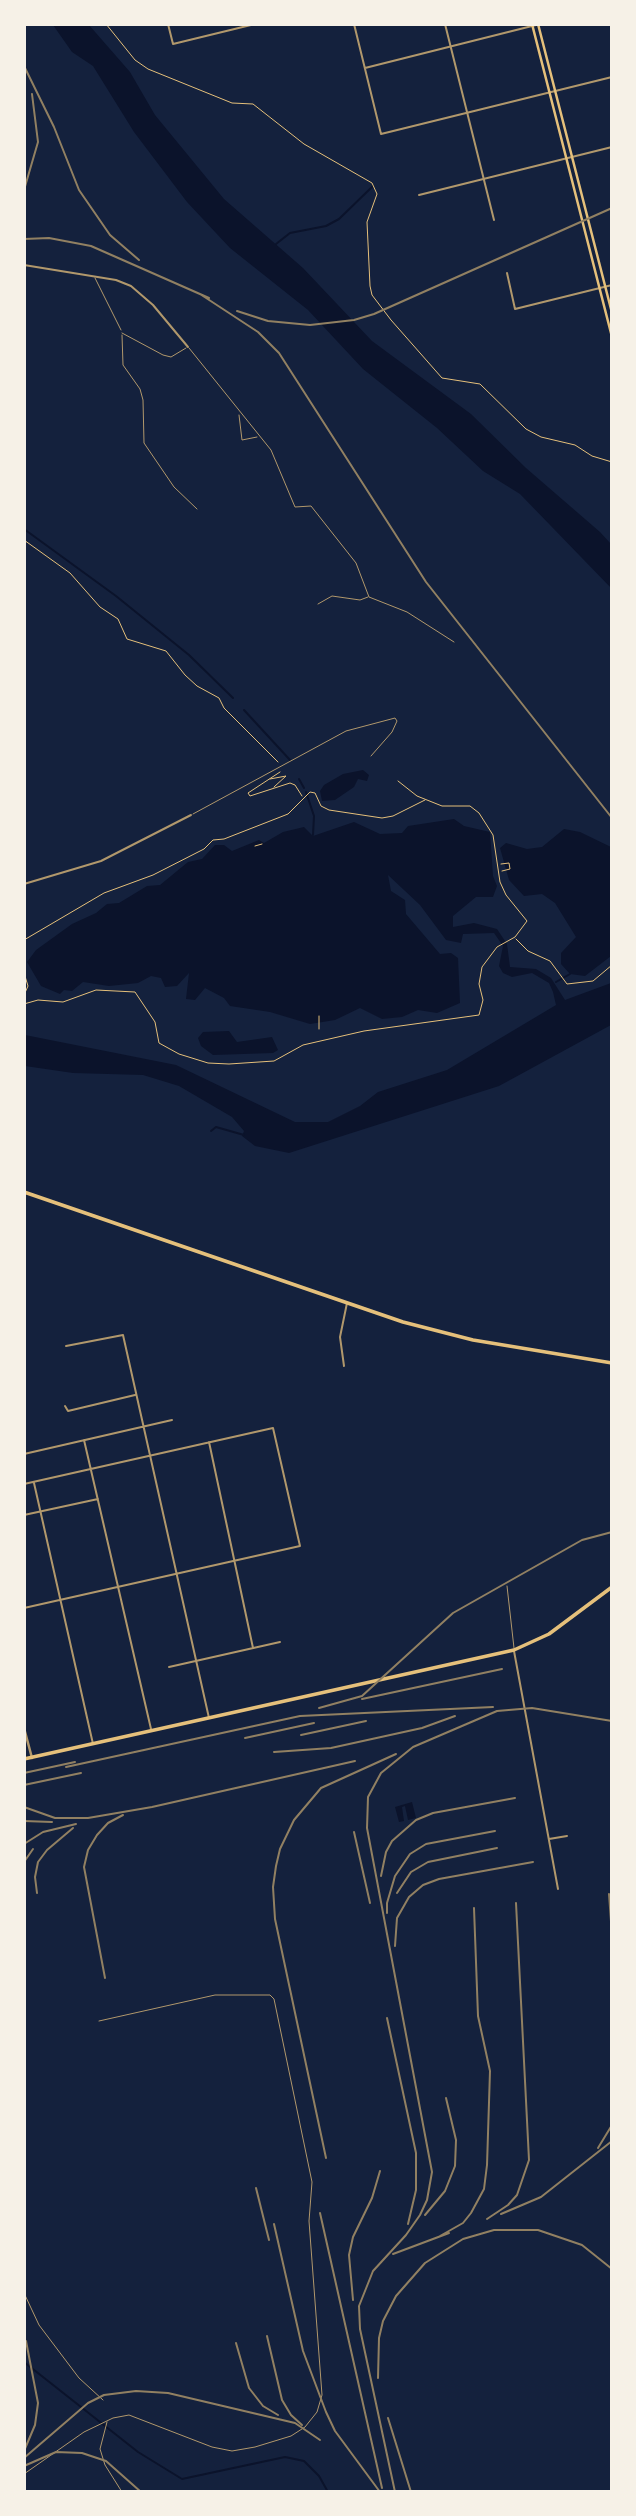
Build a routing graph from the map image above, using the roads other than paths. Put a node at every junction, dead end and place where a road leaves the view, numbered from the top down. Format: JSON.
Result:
{"nodes":[{"id":1,"x":169,"y":24,"type":"edge"},
{"id":2,"x":255,"y":24,"type":"edge"},
{"id":3,"x":354,"y":24,"type":"edge"},
{"id":4,"x":445,"y":24,"type":"edge"},
{"id":5,"x":539,"y":25,"type":"edge"},
{"id":6,"x":532,"y":26,"type":"edge"},
{"id":7,"x":450,"y":47,"type":"junction"},
{"id":8,"x":364,"y":68,"type":"junction"},
{"id":9,"x":611,"y":77,"type":"edge"},
{"id":10,"x":555,"y":91,"type":"junction"},
{"id":11,"x":549,"y":93,"type":"junction"},
{"id":12,"x":467,"y":114,"type":"junction"},
{"id":13,"x":611,"y":147,"type":"edge"},
{"id":14,"x":572,"y":156,"type":"junction"},
{"id":15,"x":565,"y":158,"type":"junction"},
{"id":16,"x":484,"y":180,"type":"junction"},
{"id":17,"x":419,"y":195,"type":"dead end"},
{"id":18,"x":494,"y":220,"type":"dead end"},
{"id":19,"x":24,"y":265,"type":"edge"},
{"id":20,"x":507,"y":273,"type":"dead end"},
{"id":21,"x":93,"y":276,"type":"junction"},
{"id":22,"x":611,"y":285,"type":"edge"},
{"id":23,"x":604,"y":287,"type":"junction"},
{"id":24,"x":599,"y":289,"type":"junction"},
{"id":25,"x":611,"y":313,"type":"edge"},
{"id":26,"x":122,"y":333,"type":"junction"},
{"id":27,"x":611,"y":337,"type":"edge"},
{"id":28,"x":188,"y":346,"type":"junction"},
{"id":29,"x":239,"y":413,"type":"junction"},
{"id":30,"x":258,"y":436,"type":"junction"},
{"id":31,"x":197,"y":509,"type":"dead end"},
{"id":32,"x":369,"y":597,"type":"junction"},
{"id":33,"x":318,"y":604,"type":"dead end"},
{"id":34,"x":454,"y":642,"type":"dead end"},
{"id":35,"x":371,"y":756,"type":"dead end"},
{"id":36,"x":191,"y":816,"type":"joint"},
{"id":37,"x":24,"y":884,"type":"edge"},
{"id":38,"x":24,"y":1192,"type":"edge"},
{"id":39,"x":347,"y":1302,"type":"junction"},
{"id":40,"x":66,"y":1346,"type":"dead end"},
{"id":41,"x":611,"y":1363,"type":"edge"},
{"id":42,"x":344,"y":1366,"type":"dead end"},
{"id":43,"x":137,"y":1395,"type":"junction"},
{"id":44,"x":65,"y":1406,"type":"dead end"},
{"id":45,"x":172,"y":1420,"type":"dead end"},
{"id":46,"x":144,"y":1426,"type":"junction"},
{"id":47,"x":84,"y":1440,"type":"junction"},
{"id":48,"x":209,"y":1441,"type":"junction"},
{"id":49,"x":24,"y":1454,"type":"edge"},
{"id":50,"x":150,"y":1455,"type":"junction"},
{"id":51,"x":90,"y":1469,"type":"junction"},
{"id":52,"x":34,"y":1482,"type":"junction"},
{"id":53,"x":24,"y":1484,"type":"edge"},
{"id":54,"x":98,"y":1499,"type":"junction"},
{"id":55,"x":40,"y":1512,"type":"junction"},
{"id":56,"x":24,"y":1515,"type":"edge"},
{"id":57,"x":234,"y":1561,"type":"junction"},
{"id":58,"x":177,"y":1574,"type":"junction"},
{"id":59,"x":507,"y":1586,"type":"dead end"},
{"id":60,"x":118,"y":1587,"type":"junction"},
{"id":61,"x":611,"y":1587,"type":"edge"},
{"id":62,"x":60,"y":1600,"type":"junction"},
{"id":63,"x":24,"y":1608,"type":"edge"},
{"id":64,"x":280,"y":1642,"type":"dead end"},
{"id":65,"x":253,"y":1648,"type":"junction"},
{"id":66,"x":514,"y":1650,"type":"junction"},
{"id":67,"x":196,"y":1661,"type":"junction"},
{"id":68,"x":169,"y":1667,"type":"dead end"},
{"id":69,"x":209,"y":1720,"type":"junction"},
{"id":70,"x":24,"y":1728,"type":"edge"},
{"id":71,"x":152,"y":1732,"type":"junction"},
{"id":72,"x":93,"y":1745,"type":"junction"},
{"id":73,"x":32,"y":1758,"type":"junction"},
{"id":74,"x":24,"y":1759,"type":"edge"},
{"id":75,"x":567,"y":1836,"type":"dead end"},
{"id":76,"x":548,"y":1839,"type":"junction"},
{"id":77,"x":558,"y":1889,"type":"dead end"},
{"id":78,"x":99,"y":2021,"type":"dead end"},
{"id":79,"x":24,"y":2293,"type":"edge"},
{"id":80,"x":103,"y":2400,"type":"dead end"},
{"id":81,"x":108,"y":2420,"type":"junction"},
{"id":82,"x":24,"y":2474,"type":"edge"},
{"id":83,"x":122,"y":2491,"type":"edge"}],
"edges":[{"from":1,"to":2,"type":"street"},
{"from":3,"to":8,"type":"street"},
{"from":4,"to":7,"type":"street"},
{"from":5,"to":6,"type":"street"},
{"from":5,"to":10,"type":"main road"},
{"from":6,"to":7,"type":"street"},
{"from":6,"to":11,"type":"main road"},
{"from":7,"to":8,"type":"street"},
{"from":7,"to":12,"type":"street"},
{"from":8,"to":12,"type":"street"},
{"from":9,"to":10,"type":"street"},
{"from":10,"to":11,"type":"street"},
{"from":10,"to":14,"type":"main road"},
{"from":11,"to":12,"type":"street"},
{"from":11,"to":15,"type":"main road"},
{"from":12,"to":16,"type":"street"},
{"from":13,"to":14,"type":"street"},
{"from":14,"to":15,"type":"street"},
{"from":14,"to":23,"type":"main road"},
{"from":15,"to":16,"type":"street"},
{"from":15,"to":24,"type":"main road"},
{"from":16,"to":17,"type":"street"},
{"from":16,"to":18,"type":"street"},
{"from":19,"to":21,"type":"street"},
{"from":20,"to":24,"type":"street"},
{"from":21,"to":26,"type":"lane"},
{"from":21,"to":28,"type":"street"},
{"from":22,"to":23,"type":"street"},
{"from":23,"to":24,"type":"street"},
{"from":23,"to":25,"type":"main road"},
{"from":24,"to":27,"type":"main road"},
{"from":26,"to":28,"type":"lane"},
{"from":26,"to":31,"type":"lane"},
{"from":28,"to":29,"type":"lane"},
{"from":29,"to":30,"type":"lane"},
{"from":29,"to":30,"type":"lane"},
{"from":30,"to":32,"type":"lane"},
{"from":32,"to":33,"type":"lane"},
{"from":32,"to":34,"type":"lane"},
{"from":35,"to":36,"type":"lane"},
{"from":36,"to":37,"type":"street"},
{"from":38,"to":39,"type":"main road"},
{"from":39,"to":41,"type":"main road"},
{"from":39,"to":42,"type":"street"},
{"from":40,"to":43,"type":"street"},
{"from":43,"to":44,"type":"street"},
{"from":43,"to":46,"type":"street"},
{"from":45,"to":46,"type":"street"},
{"from":46,"to":47,"type":"street"},
{"from":46,"to":50,"type":"street"},
{"from":47,"to":49,"type":"street"},
{"from":47,"to":51,"type":"street"},
{"from":48,"to":50,"type":"street"},
{"from":48,"to":57,"type":"street"},
{"from":48,"to":57,"type":"street"},
{"from":50,"to":51,"type":"street"},
{"from":50,"to":58,"type":"street"},
{"from":51,"to":52,"type":"street"},
{"from":51,"to":54,"type":"street"},
{"from":52,"to":53,"type":"street"},
{"from":52,"to":55,"type":"street"},
{"from":54,"to":55,"type":"street"},
{"from":54,"to":60,"type":"street"},
{"from":55,"to":56,"type":"street"},
{"from":55,"to":62,"type":"street"},
{"from":57,"to":58,"type":"street"},
{"from":57,"to":65,"type":"street"},
{"from":58,"to":60,"type":"street"},
{"from":58,"to":67,"type":"street"},
{"from":59,"to":66,"type":"lane"},
{"from":60,"to":62,"type":"street"},
{"from":60,"to":71,"type":"street"},
{"from":61,"to":66,"type":"main road"},
{"from":62,"to":63,"type":"street"},
{"from":62,"to":72,"type":"street"},
{"from":64,"to":65,"type":"street"},
{"from":65,"to":67,"type":"street"},
{"from":66,"to":69,"type":"main road"},
{"from":66,"to":76,"type":"street"},
{"from":67,"to":68,"type":"street"},
{"from":67,"to":69,"type":"street"},
{"from":69,"to":71,"type":"main road"},
{"from":70,"to":73,"type":"street"},
{"from":71,"to":72,"type":"main road"},
{"from":72,"to":73,"type":"main road"},
{"from":73,"to":74,"type":"main road"},
{"from":75,"to":76,"type":"street"},
{"from":76,"to":77,"type":"street"},
{"from":78,"to":81,"type":"lane"},
{"from":79,"to":80,"type":"lane"},
{"from":81,"to":82,"type":"lane"},
{"from":81,"to":83,"type":"lane"}]}
